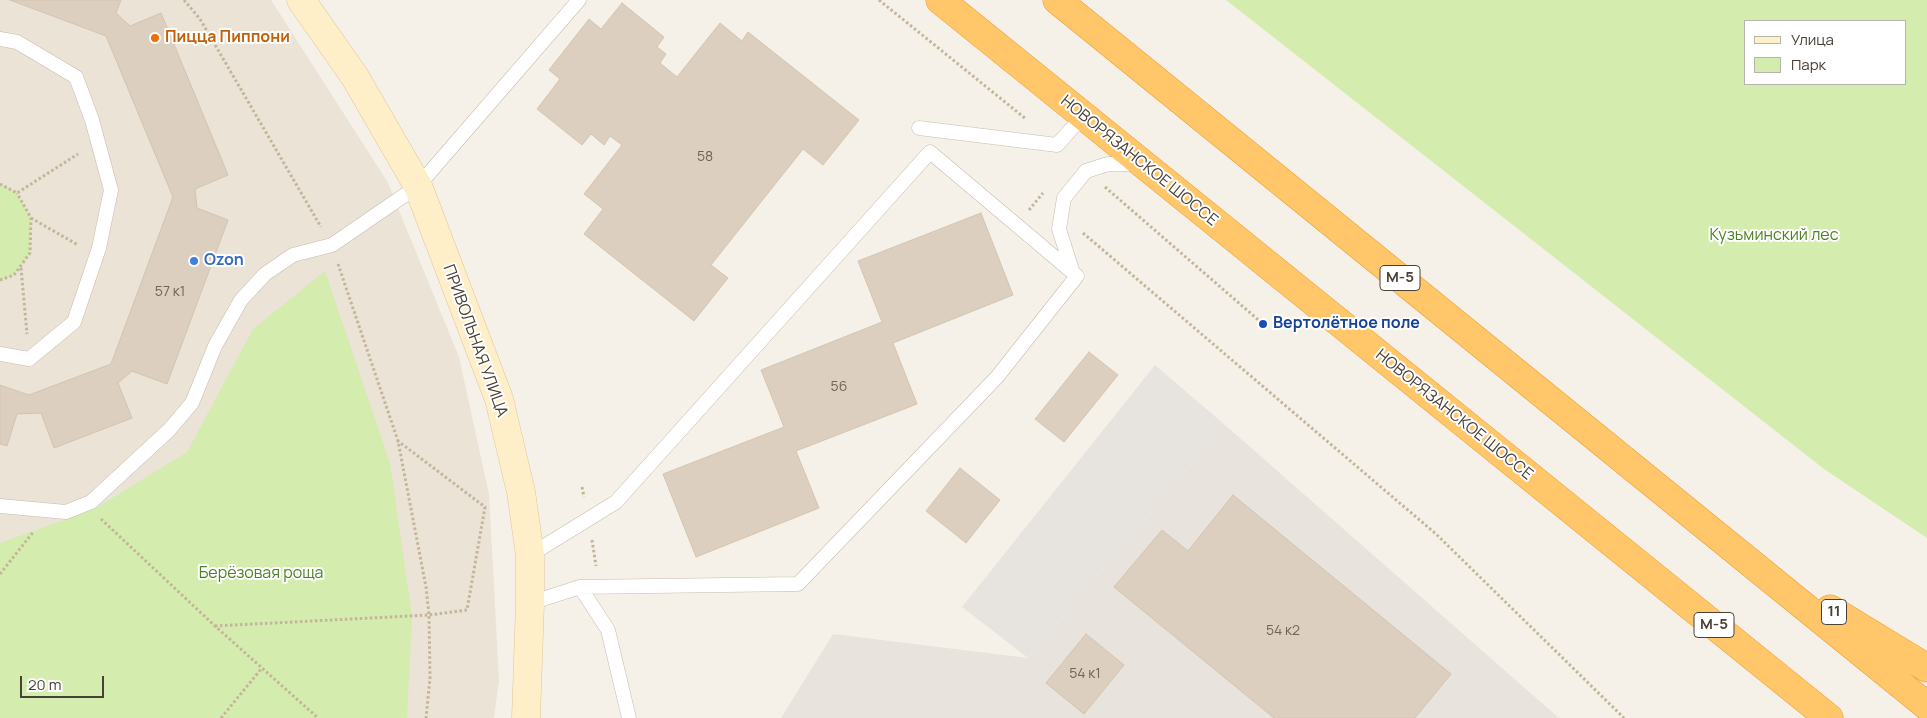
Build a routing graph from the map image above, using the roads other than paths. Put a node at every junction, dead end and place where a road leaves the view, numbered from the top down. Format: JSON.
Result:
{"nodes":[{"id":1,"x":301,"y":0,"type":"edge"},
{"id":2,"x":579,"y":0,"type":"edge"},
{"id":3,"x":940,"y":0,"type":"edge"},
{"id":4,"x":1057,"y":0,"type":"edge"},
{"id":5,"x":0,"y":39,"type":"edge"},
{"id":6,"x":1083,"y":116,"type":"junction"},
{"id":7,"x":920,"y":128,"type":"dead end"},
{"id":8,"x":1143,"y":164,"type":"junction"},
{"id":9,"x":418,"y":186,"type":"junction"},
{"id":10,"x":1073,"y":274,"type":"junction"},
{"id":11,"x":0,"y":354,"type":"edge"},
{"id":12,"x":0,"y":506,"type":"edge"},
{"id":13,"x":530,"y":555,"type":"junction"},
{"id":14,"x":1742,"y":556,"type":"junction"},
{"id":15,"x":580,"y":587,"type":"junction"},
{"id":16,"x":530,"y":603,"type":"junction"},
{"id":17,"x":1927,"y":668,"type":"edge"},
{"id":18,"x":1927,"y":706,"type":"edge"},
{"id":19,"x":526,"y":718,"type":"edge"},
{"id":20,"x":629,"y":718,"type":"edge"},
{"id":21,"x":1829,"y":718,"type":"edge"}],
"edges":[{"from":1,"to":9,"type":"main road","name":"ПРИВОЛЬНАЯ УЛИЦА"},
{"from":2,"to":9,"type":"lane"},
{"from":3,"to":6,"type":"highway","name":"НОВОРЯЗАНСКОЕ ШОССЕ","number":"М-5"},
{"from":4,"to":14,"type":"highway","number":"М-5"},
{"from":5,"to":11,"type":"lane"},
{"from":6,"to":7,"type":"lane"},
{"from":6,"to":8,"type":"highway","name":"НОВОРЯЗАНСКОЕ ШОССЕ","number":"М-5"},
{"from":8,"to":10,"type":"lane"},
{"from":8,"to":21,"type":"highway","name":"НОВОРЯЗАНСКОЕ ШОССЕ","number":"М-5"},
{"from":9,"to":12,"type":"lane"},
{"from":9,"to":13,"type":"main road","name":"ПРИВОЛЬНАЯ УЛИЦА"},
{"from":10,"to":13,"type":"lane"},
{"from":10,"to":15,"type":"lane"},
{"from":13,"to":16,"type":"main road","name":"ПРИВОЛЬНАЯ УЛИЦА"},
{"from":14,"to":17,"type":"highway","number":"11"},
{"from":14,"to":18,"type":"highway","number":"М-5"},
{"from":15,"to":16,"type":"lane"},
{"from":15,"to":20,"type":"lane"},
{"from":16,"to":19,"type":"main road","name":"ПРИВОЛЬНАЯ УЛИЦА"}]}
